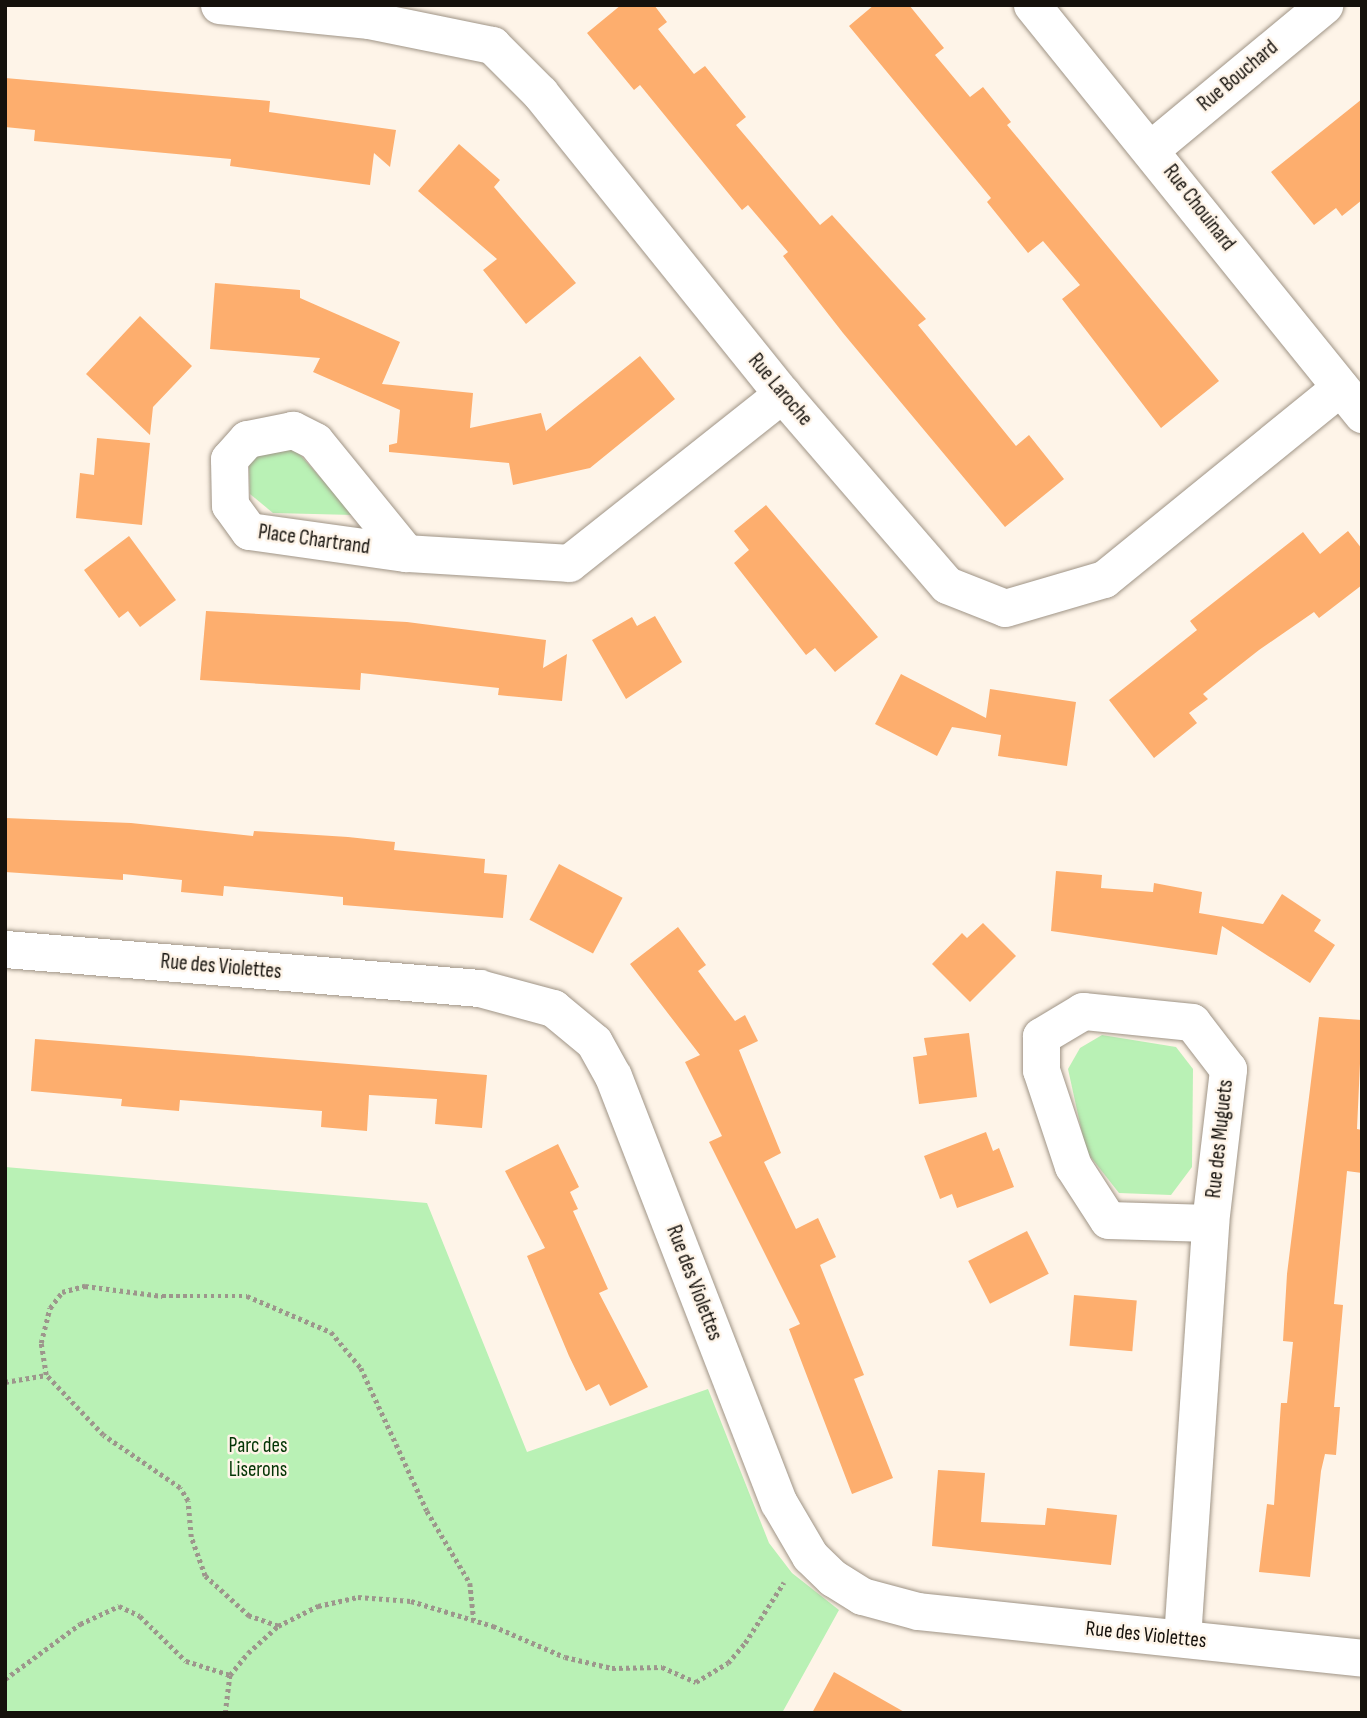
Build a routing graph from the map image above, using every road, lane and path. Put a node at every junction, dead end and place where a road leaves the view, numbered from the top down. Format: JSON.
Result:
{"nodes":[{"id":1,"x":219,"y":5,"type":"edge"},
{"id":2,"x":1032,"y":5,"type":"edge"},
{"id":3,"x":1324,"y":5,"type":"edge"},
{"id":4,"x":1152,"y":148,"type":"junction"},
{"id":5,"x":782,"y":394,"type":"junction"},
{"id":6,"x":1351,"y":400,"type":"edge"},
{"id":7,"x":406,"y":553,"type":"junction"},
{"id":8,"x":5,"y":949,"type":"edge"},
{"id":9,"x":1210,"y":1223,"type":"junction"},
{"id":10,"x":46,"y":1376,"type":"junction"},
{"id":11,"x":5,"y":1382,"type":"edge"},
{"id":12,"x":792,"y":1573,"type":"dead end"},
{"id":13,"x":474,"y":1620,"type":"junction"},
{"id":14,"x":278,"y":1626,"type":"junction"},
{"id":15,"x":1182,"y":1638,"type":"junction"},
{"id":16,"x":1362,"y":1658,"type":"edge"},
{"id":17,"x":230,"y":1675,"type":"junction"},
{"id":18,"x":5,"y":1679,"type":"edge"},
{"id":19,"x":225,"y":1713,"type":"edge"}],
"edges":[{"from":1,"to":5,"type":"street","name":"Rue Laroche"},
{"from":2,"to":4,"type":"street","name":"Rue Chouinard"},
{"from":3,"to":4,"type":"street","name":"Rue Bouchard"},
{"from":4,"to":6,"type":"street","name":"Rue Chouinard"},
{"from":5,"to":6,"type":"street","name":"Rue Laroche"},
{"from":5,"to":7,"type":"street","name":"Place Chartrand"},
{"from":7,"to":7,"type":"street","name":"Place Chartrand"},
{"from":8,"to":15,"type":"street","name":"Rue des Violettes"},
{"from":9,"to":9,"type":"street","name":"Rue des Muguets"},
{"from":9,"to":15,"type":"street","name":"Rue des Muguets"},
{"from":10,"to":11,"type":"path"},
{"from":10,"to":13,"type":"path"},
{"from":10,"to":14,"type":"path"},
{"from":12,"to":13,"type":"path"},
{"from":13,"to":14,"type":"path"},
{"from":14,"to":17,"type":"path"},
{"from":15,"to":16,"type":"street","name":"Rue des Violettes"},
{"from":17,"to":18,"type":"path"},
{"from":17,"to":19,"type":"path"}]}
